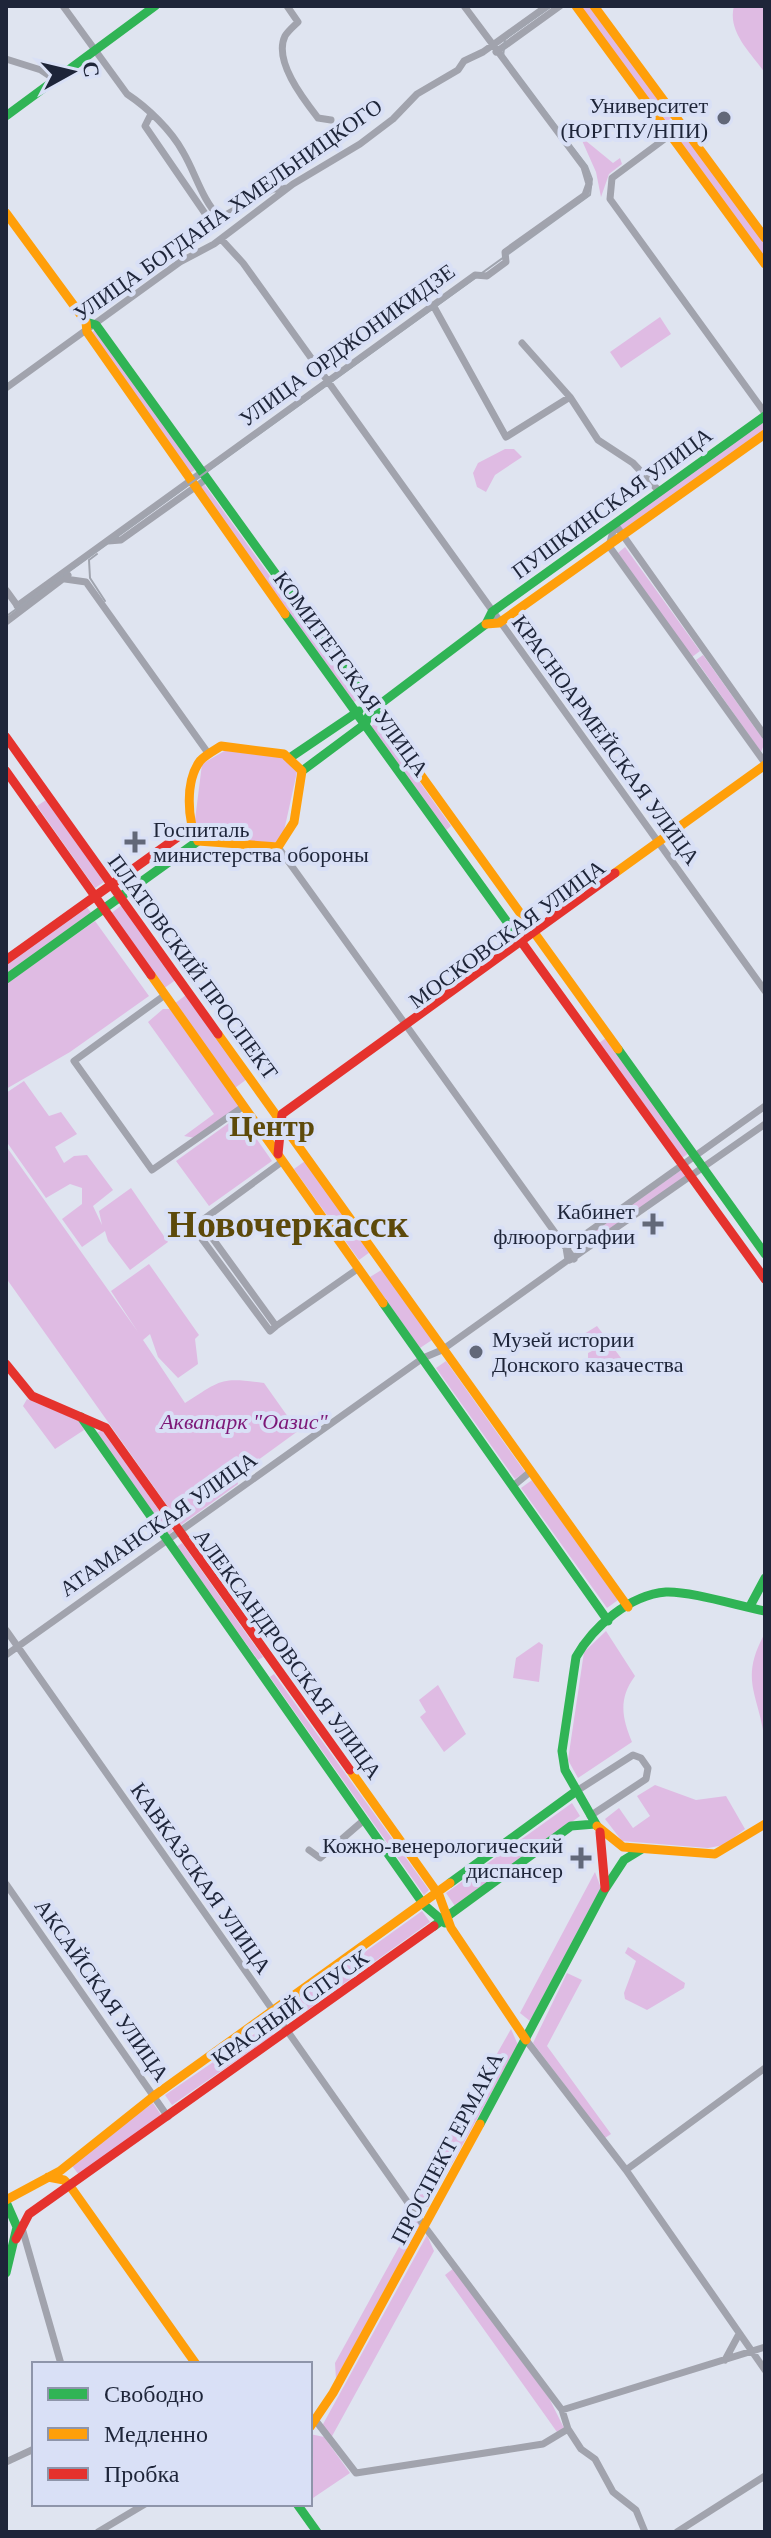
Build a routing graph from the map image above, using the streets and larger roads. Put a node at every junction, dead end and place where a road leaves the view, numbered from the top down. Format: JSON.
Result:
{"nodes":[{"id":1,"x":63,"y":6,"type":"edge"},
{"id":2,"x":155,"y":6,"type":"edge"},
{"id":3,"x":287,"y":6,"type":"edge"},
{"id":4,"x":464,"y":6,"type":"edge"},
{"id":5,"x":547,"y":6,"type":"edge"},
{"id":6,"x":560,"y":6,"type":"edge"},
{"id":7,"x":576,"y":6,"type":"edge"},
{"id":8,"x":594,"y":6,"type":"edge"},
{"id":9,"x":494,"y":48,"type":"junction"},
{"id":10,"x":96,"y":53,"type":"junction"},
{"id":11,"x":6,"y":59,"type":"edge"},
{"id":12,"x":53,"y":78,"type":"junction"},
{"id":13,"x":151,"y":114,"type":"junction"},
{"id":14,"x":6,"y":116,"type":"edge"},
{"id":15,"x":331,"y":120,"type":"dead end"},
{"id":16,"x":682,"y":126,"type":"junction"},
{"id":17,"x":671,"y":134,"type":"junction"},
{"id":18,"x":287,"y":188,"type":"junction"},
{"id":19,"x":6,"y":213,"type":"edge"},
{"id":20,"x":215,"y":228,"type":"dead end"},
{"id":21,"x":765,"y":238,"type":"edge"},
{"id":22,"x":221,"y":239,"type":"junction"},
{"id":23,"x":765,"y":264,"type":"edge"},
{"id":24,"x":433,"y":305,"type":"junction"},
{"id":25,"x":90,"y":326,"type":"junction"},
{"id":26,"x":522,"y":343,"type":"dead end"},
{"id":27,"x":326,"y":382,"type":"junction"},
{"id":28,"x":6,"y":388,"type":"edge"},
{"id":29,"x":570,"y":397,"type":"junction"},
{"id":30,"x":765,"y":414,"type":"edge"},
{"id":31,"x":765,"y":434,"type":"edge"},
{"id":32,"x":202,"y":476,"type":"junction"},
{"id":33,"x":191,"y":484,"type":"junction"},
{"id":34,"x":659,"y":491,"type":"junction"},
{"id":35,"x":615,"y":524,"type":"junction"},
{"id":36,"x":623,"y":536,"type":"junction"},
{"id":37,"x":609,"y":546,"type":"junction"},
{"id":38,"x":74,"y":565,"type":"junction"},
{"id":39,"x":275,"y":578,"type":"junction"},
{"id":40,"x":65,"y":579,"type":"junction"},
{"id":41,"x":264,"y":585,"type":"junction"},
{"id":42,"x":6,"y":590,"type":"edge"},
{"id":43,"x":19,"y":609,"type":"junction"},
{"id":44,"x":492,"y":612,"type":"junction"},
{"id":45,"x":6,"y":622,"type":"edge"},
{"id":46,"x":499,"y":623,"type":"junction"},
{"id":47,"x":486,"y":624,"type":"junction"},
{"id":48,"x":704,"y":650,"type":"junction"},
{"id":49,"x":691,"y":660,"type":"junction"},
{"id":50,"x":356,"y":711,"type":"junction"},
{"id":51,"x":371,"y":711,"type":"junction"},
{"id":52,"x":365,"y":724,"type":"junction"},
{"id":53,"x":765,"y":736,"type":"edge"},
{"id":54,"x":6,"y":737,"type":"edge"},
{"id":55,"x":208,"y":753,"type":"junction"},
{"id":56,"x":291,"y":757,"type":"junction"},
{"id":57,"x":765,"y":766,"type":"edge"},
{"id":58,"x":6,"y":771,"type":"edge"},
{"id":59,"x":302,"y":771,"type":"junction"},
{"id":60,"x":46,"y":793,"type":"junction"},
{"id":61,"x":30,"y":805,"type":"junction"},
{"id":62,"x":455,"y":828,"type":"junction"},
{"id":63,"x":189,"y":829,"type":"junction"},
{"id":64,"x":446,"y":835,"type":"junction"},
{"id":65,"x":198,"y":841,"type":"junction"},
{"id":66,"x":658,"y":844,"type":"junction"},
{"id":67,"x":278,"y":847,"type":"junction"},
{"id":68,"x":112,"y":885,"type":"junction"},
{"id":69,"x":120,"y":896,"type":"junction"},
{"id":70,"x":94,"y":897,"type":"junction"},
{"id":71,"x":103,"y":909,"type":"junction"},
{"id":72,"x":534,"y":934,"type":"junction"},
{"id":73,"x":523,"y":942,"type":"junction"},
{"id":74,"x":6,"y":960,"type":"edge"},
{"id":75,"x":6,"y":979,"type":"edge"},
{"id":76,"x":183,"y":983,"type":"junction"},
{"id":77,"x":765,"y":991,"type":"edge"},
{"id":78,"x":165,"y":995,"type":"junction"},
{"id":79,"x":408,"y":1027,"type":"junction"},
{"id":80,"x":607,"y":1034,"type":"junction"},
{"id":81,"x":595,"y":1043,"type":"junction"},
{"id":82,"x":244,"y":1106,"type":"junction"},
{"id":83,"x":270,"y":1106,"type":"junction"},
{"id":84,"x":765,"y":1106,"type":"edge"},
{"id":85,"x":289,"y":1110,"type":"junction"},
{"id":86,"x":280,"y":1121,"type":"junction"},
{"id":87,"x":765,"y":1124,"type":"edge"},
{"id":88,"x":292,"y":1138,"type":"junction"},
{"id":89,"x":695,"y":1157,"type":"junction"},
{"id":90,"x":280,"y":1158,"type":"junction"},
{"id":91,"x":684,"y":1165,"type":"junction"},
{"id":92,"x":703,"y":1168,"type":"junction"},
{"id":93,"x":692,"y":1176,"type":"junction"},
{"id":94,"x":566,"y":1248,"type":"junction"},
{"id":95,"x":765,"y":1254,"type":"edge"},
{"id":96,"x":378,"y":1258,"type":"junction"},
{"id":97,"x":571,"y":1260,"type":"junction"},
{"id":98,"x":359,"y":1268,"type":"junction"},
{"id":99,"x":765,"y":1279,"type":"edge"},
{"id":100,"x":442,"y":1350,"type":"junction"},
{"id":101,"x":423,"y":1358,"type":"junction"},
{"id":102,"x":6,"y":1364,"type":"edge"},
{"id":103,"x":81,"y":1417,"type":"junction"},
{"id":104,"x":530,"y":1472,"type":"junction"},
{"id":105,"x":513,"y":1486,"type":"junction"},
{"id":106,"x":178,"y":1532,"type":"junction"},
{"id":107,"x":167,"y":1540,"type":"junction"},
{"id":108,"x":765,"y":1578,"type":"edge"},
{"id":109,"x":750,"y":1606,"type":"junction"},
{"id":110,"x":628,"y":1607,"type":"junction"},
{"id":111,"x":765,"y":1611,"type":"edge"},
{"id":112,"x":608,"y":1621,"type":"junction"},
{"id":113,"x":6,"y":1630,"type":"edge"},
{"id":114,"x":18,"y":1646,"type":"junction"},
{"id":115,"x":6,"y":1655,"type":"edge"},
{"id":116,"x":575,"y":1792,"type":"junction"},
{"id":117,"x":364,"y":1820,"type":"junction"},
{"id":118,"x":595,"y":1824,"type":"junction"},
{"id":119,"x":765,"y":1824,"type":"edge"},
{"id":120,"x":751,"y":1833,"type":"junction"},
{"id":121,"x":765,"y":1835,"type":"edge"},
{"id":122,"x":642,"y":1849,"type":"junction"},
{"id":123,"x":309,"y":1850,"type":"dead end"},
{"id":124,"x":6,"y":1884,"type":"edge"},
{"id":125,"x":605,"y":1889,"type":"junction"},
{"id":126,"x":439,"y":1895,"type":"junction"},
{"id":127,"x":424,"y":1905,"type":"junction"},
{"id":128,"x":447,"y":1922,"type":"junction"},
{"id":129,"x":273,"y":2011,"type":"junction"},
{"id":130,"x":288,"y":2032,"type":"junction"},
{"id":131,"x":526,"y":2040,"type":"junction"},
{"id":132,"x":765,"y":2068,"type":"edge"},
{"id":133,"x":154,"y":2096,"type":"junction"},
{"id":134,"x":168,"y":2117,"type":"junction"},
{"id":135,"x":60,"y":2168,"type":"junction"},
{"id":136,"x":626,"y":2170,"type":"junction"},
{"id":137,"x":48,"y":2177,"type":"junction"},
{"id":138,"x":70,"y":2186,"type":"junction"},
{"id":139,"x":6,"y":2201,"type":"edge"},
{"id":140,"x":17,"y":2218,"type":"junction"},
{"id":141,"x":425,"y":2227,"type":"junction"},
{"id":142,"x":6,"y":2273,"type":"edge"},
{"id":143,"x":739,"y":2334,"type":"junction"},
{"id":144,"x":765,"y":2347,"type":"edge"},
{"id":145,"x":752,"y":2352,"type":"junction"},
{"id":146,"x":725,"y":2360,"type":"junction"},
{"id":147,"x":60,"y":2362,"type":"edge"},
{"id":148,"x":195,"y":2362,"type":"edge"},
{"id":149,"x":765,"y":2370,"type":"edge"},
{"id":150,"x":562,"y":2410,"type":"junction"},
{"id":151,"x":313,"y":2424,"type":"edge"},
{"id":152,"x":568,"y":2429,"type":"junction"},
{"id":153,"x":32,"y":2450,"type":"edge"},
{"id":154,"x":6,"y":2462,"type":"edge"},
{"id":155,"x":765,"y":2476,"type":"edge"},
{"id":156,"x":142,"y":2506,"type":"edge"},
{"id":157,"x":298,"y":2506,"type":"edge"},
{"id":158,"x":98,"y":2532,"type":"edge"},
{"id":159,"x":317,"y":2532,"type":"edge"},
{"id":160,"x":645,"y":2532,"type":"edge"},
{"id":161,"x":677,"y":2532,"type":"edge"}],
"edges":[{"from":1,"to":10,"type":"street"},
{"from":2,"to":10,"type":"street"},
{"from":3,"to":15,"type":"street","name":"УЛИЦА БОГДАНА ХМЕЛЬНИЦКОГО"},
{"from":4,"to":9,"type":"street"},
{"from":5,"to":9,"type":"street","name":"УЛИЦА БОГДАНА ХМЕЛЬНИЦКОГО"},
{"from":6,"to":9,"type":"street","name":"УЛИЦА БОГДАНА ХМЕЛЬНИЦКОГО"},
{"from":7,"to":17,"type":"street"},
{"from":8,"to":16,"type":"street"},
{"from":9,"to":18,"type":"street","name":"УЛИЦА БОГДАНА ХМЕЛЬНИЦКОГО"},
{"from":9,"to":24,"type":"street","name":"УЛИЦА ОРДЖОНИКИДЗЕ"},
{"from":10,"to":12,"type":"street"},
{"from":10,"to":13,"type":"street"},
{"from":11,"to":12,"type":"street"},
{"from":12,"to":14,"type":"street"},
{"from":13,"to":18,"type":"street"},
{"from":13,"to":20,"type":"street"},
{"from":16,"to":17,"type":"street"},
{"from":16,"to":21,"type":"street"},
{"from":17,"to":23,"type":"street"},
{"from":17,"to":30,"type":"street"},
{"from":18,"to":22,"type":"street","name":"УЛИЦА БОГДАНА ХМЕЛЬНИЦКОГО"},
{"from":19,"to":25,"type":"street","name":"КОМИТЕТСКАЯ УЛИЦА"},
{"from":22,"to":25,"type":"street","name":"УЛИЦА БОГДАНА ХМЕЛЬНИЦКОГО"},
{"from":22,"to":27,"type":"street","name":"КРАСНОАРМЕЙСКАЯ УЛИЦА"},
{"from":24,"to":27,"type":"street","name":"УЛИЦА ОРДЖОНИКИДЗЕ"},
{"from":24,"to":29,"type":"street"},
{"from":25,"to":28,"type":"street","name":"УЛИЦА БОГДАНА ХМЕЛЬНИЦКОГО"},
{"from":25,"to":32,"type":"street","name":"КОМИТЕТСКАЯ УЛИЦА"},
{"from":25,"to":33,"type":"street","name":"КОМИТЕТСКАЯ УЛИЦА"},
{"from":26,"to":29,"type":"street"},
{"from":27,"to":32,"type":"street","name":"УЛИЦА ОРДЖОНИКИДЗЕ"},
{"from":27,"to":44,"type":"street","name":"КРАСНОАРМЕЙСКАЯ УЛИЦА"},
{"from":29,"to":34,"type":"street"},
{"from":30,"to":34,"type":"street","name":"ПУШКИНСКАЯ УЛИЦА"},
{"from":31,"to":36,"type":"street","name":"ПУШКИНСКАЯ УЛИЦА"},
{"from":32,"to":33,"type":"street","name":"УЛИЦА ОРДЖОНИКИДЗЕ"},
{"from":32,"to":39,"type":"street","name":"КОМИТЕТСКАЯ УЛИЦА"},
{"from":33,"to":38,"type":"street","name":"УЛИЦА ОРДЖОНИКИДЗЕ"},
{"from":33,"to":41,"type":"street","name":"КОМИТЕТСКАЯ УЛИЦА"},
{"from":34,"to":35,"type":"street","name":"ПУШКИНСКАЯ УЛИЦА"},
{"from":35,"to":36,"type":"street"},
{"from":35,"to":37,"type":"street"},
{"from":35,"to":44,"type":"street","name":"ПУШКИНСКАЯ УЛИЦА"},
{"from":36,"to":37,"type":"street","name":"ПУШКИНСКАЯ УЛИЦА"},
{"from":36,"to":48,"type":"street"},
{"from":37,"to":46,"type":"street","name":"ПУШКИНСКАЯ УЛИЦА"},
{"from":37,"to":49,"type":"street"},
{"from":38,"to":40,"type":"street","name":"УЛИЦА ОРДЖОНИКИДЗЕ"},
{"from":38,"to":43,"type":"street","name":"УЛИЦА ОРДЖОНИКИДЗЕ"},
{"from":39,"to":41,"type":"street"},
{"from":39,"to":51,"type":"street","name":"КОМИТЕТСКАЯ УЛИЦА"},
{"from":40,"to":43,"type":"street","name":"УЛИЦА ОРДЖОНИКИДЗЕ"},
{"from":40,"to":55,"type":"street"},
{"from":41,"to":50,"type":"street","name":"КОМИТЕТСКАЯ УЛИЦА"},
{"from":42,"to":43,"type":"street"},
{"from":43,"to":45,"type":"street","name":"УЛИЦА ОРДЖОНИКИДЗЕ"},
{"from":44,"to":46,"type":"street","name":"КРАСНОАРМЕЙСКАЯ УЛИЦА"},
{"from":44,"to":47,"type":"street","name":"ПУШКИНСКАЯ УЛИЦА"},
{"from":46,"to":47,"type":"street"},
{"from":46,"to":66,"type":"street","name":"КРАСНОАРМЕЙСКАЯ УЛИЦА"},
{"from":47,"to":51,"type":"street","name":"ПУШКИНСКАЯ УЛИЦА"},
{"from":48,"to":49,"type":"street"},
{"from":48,"to":53,"type":"street"},
{"from":49,"to":57,"type":"street"},
{"from":50,"to":51,"type":"street"},
{"from":50,"to":52,"type":"street","name":"КОМИТЕТСКАЯ УЛИЦА"},
{"from":50,"to":56,"type":"street"},
{"from":51,"to":52,"type":"street","name":"ПУШКИНСКАЯ УЛИЦА"},
{"from":51,"to":62,"type":"street","name":"КОМИТЕТСКАЯ УЛИЦА"},
{"from":52,"to":59,"type":"street","name":"ПУШКИНСКАЯ УЛИЦА"},
{"from":52,"to":64,"type":"street","name":"КОМИТЕТСКАЯ УЛИЦА"},
{"from":54,"to":60,"type":"street","name":"ПЛАТОВСКИЙ ПРОСПЕКТ"},
{"from":55,"to":56,"type":"street"},
{"from":55,"to":63,"type":"street"},
{"from":56,"to":59,"type":"street"},
{"from":57,"to":66,"type":"street","name":"МОСКОВСКАЯ УЛИЦА"},
{"from":58,"to":61,"type":"street","name":"ПЛАТОВСКИЙ ПРОСПЕКТ"},
{"from":59,"to":67,"type":"street"},
{"from":60,"to":61,"type":"street"},
{"from":60,"to":68,"type":"street","name":"ПЛАТОВСКИЙ ПРОСПЕКТ"},
{"from":61,"to":70,"type":"street","name":"ПЛАТОВСКИЙ ПРОСПЕКТ"},
{"from":62,"to":64,"type":"street"},
{"from":62,"to":72,"type":"street","name":"КОМИТЕТСКАЯ УЛИЦА"},
{"from":63,"to":65,"type":"street"},
{"from":63,"to":68,"type":"street"},
{"from":64,"to":73,"type":"street","name":"КОМИТЕТСКАЯ УЛИЦА"},
{"from":65,"to":67,"type":"street"},
{"from":65,"to":69,"type":"street"},
{"from":66,"to":72,"type":"street","name":"МОСКОВСКАЯ УЛИЦА"},
{"from":66,"to":77,"type":"street","name":"КРАСНОАРМЕЙСКАЯ УЛИЦА"},
{"from":67,"to":79,"type":"street"},
{"from":68,"to":69,"type":"street","name":"ПЛАТОВСКИЙ ПРОСПЕКТ"},
{"from":68,"to":70,"type":"street"},
{"from":69,"to":71,"type":"street"},
{"from":69,"to":76,"type":"street","name":"ПЛАТОВСКИЙ ПРОСПЕКТ"},
{"from":70,"to":71,"type":"street","name":"ПЛАТОВСКИЙ ПРОСПЕКТ"},
{"from":70,"to":74,"type":"street"},
{"from":71,"to":75,"type":"street"},
{"from":71,"to":78,"type":"street","name":"ПЛАТОВСКИЙ ПРОСПЕКТ"},
{"from":72,"to":73,"type":"street","name":"МОСКОВСКАЯ УЛИЦА"},
{"from":72,"to":80,"type":"street","name":"КОМИТЕТСКАЯ УЛИЦА"},
{"from":73,"to":79,"type":"street","name":"МОСКОВСКАЯ УЛИЦА"},
{"from":73,"to":81,"type":"street","name":"КОМИТЕТСКАЯ УЛИЦА"},
{"from":76,"to":78,"type":"street"},
{"from":76,"to":83,"type":"street","name":"ПЛАТОВСКИЙ ПРОСПЕКТ"},
{"from":78,"to":82,"type":"street","name":"ПЛАТОВСКИЙ ПРОСПЕКТ"},
{"from":78,"to":82,"type":"street"},
{"from":79,"to":85,"type":"street","name":"МОСКОВСКАЯ УЛИЦА"},
{"from":79,"to":88,"type":"street","name":"МОСКОВСКАЯ УЛИЦА"},
{"from":79,"to":94,"type":"street"},
{"from":80,"to":81,"type":"street"},
{"from":80,"to":89,"type":"street","name":"КОМИТЕТСКАЯ УЛИЦА"},
{"from":81,"to":91,"type":"street","name":"КОМИТЕТСКАЯ УЛИЦА"},
{"from":82,"to":90,"type":"street","name":"ПЛАТОВСКИЙ ПРОСПЕКТ"},
{"from":83,"to":85,"type":"street"},
{"from":83,"to":86,"type":"street","name":"ПЛАТОВСКИЙ ПРОСПЕКТ"},
{"from":84,"to":89,"type":"street"},
{"from":85,"to":86,"type":"street","name":"МОСКОВСКАЯ УЛИЦА"},
{"from":86,"to":88,"type":"street","name":"ПЛАТОВСКИЙ ПРОСПЕКТ"},
{"from":86,"to":90,"type":"street"},
{"from":87,"to":92,"type":"street","name":"АТАМАНСКАЯ УЛИЦА"},
{"from":88,"to":96,"type":"street","name":"ПЛАТОВСКИЙ ПРОСПЕКТ"},
{"from":89,"to":91,"type":"street"},
{"from":89,"to":92,"type":"street","name":"КОМИТЕТСКАЯ УЛИЦА"},
{"from":90,"to":98,"type":"street","name":"ПЛАТОВСКИЙ ПРОСПЕКТ"},
{"from":90,"to":98,"type":"street"},
{"from":91,"to":93,"type":"street","name":"КОМИТЕТСКАЯ УЛИЦА"},
{"from":91,"to":94,"type":"street"},
{"from":92,"to":93,"type":"street","name":"АТАМАНСКАЯ УЛИЦА"},
{"from":92,"to":95,"type":"street","name":"КОМИТЕТСКАЯ УЛИЦА"},
{"from":93,"to":97,"type":"street","name":"АТАМАНСКАЯ УЛИЦА"},
{"from":93,"to":99,"type":"street","name":"КОМИТЕТСКАЯ УЛИЦА"},
{"from":94,"to":97,"type":"street"},
{"from":96,"to":98,"type":"street"},
{"from":96,"to":100,"type":"street","name":"ПЛАТОВСКИЙ ПРОСПЕКТ"},
{"from":97,"to":100,"type":"street","name":"АТАМАНСКАЯ УЛИЦА"},
{"from":98,"to":101,"type":"street","name":"ПЛАТОВСКИЙ ПРОСПЕКТ"},
{"from":100,"to":101,"type":"street","name":"АТАМАНСКАЯ УЛИЦА"},
{"from":100,"to":104,"type":"street","name":"ПЛАТОВСКИЙ ПРОСПЕКТ"},
{"from":101,"to":105,"type":"street","name":"ПЛАТОВСКИЙ ПРОСПЕКТ"},
{"from":101,"to":106,"type":"street","name":"АТАМАНСКАЯ УЛИЦА"},
{"from":102,"to":103,"type":"street","name":"АЛЕКСАНДРОВСКАЯ УЛИЦА"},
{"from":103,"to":106,"type":"street","name":"АЛЕКСАНДРОВСКАЯ УЛИЦА"},
{"from":103,"to":107,"type":"street","name":"АЛЕКСАНДРОВСКАЯ УЛИЦА"},
{"from":104,"to":105,"type":"street"},
{"from":104,"to":110,"type":"street","name":"ПЛАТОВСКИЙ ПРОСПЕКТ"},
{"from":105,"to":112,"type":"street","name":"ПЛАТОВСКИЙ ПРОСПЕКТ"},
{"from":106,"to":107,"type":"street","name":"АТАМАНСКАЯ УЛИЦА"},
{"from":106,"to":126,"type":"street","name":"АЛЕКСАНДРОВСКАЯ УЛИЦА"},
{"from":107,"to":114,"type":"street","name":"АТАМАНСКАЯ УЛИЦА"},
{"from":107,"to":117,"type":"street","name":"АЛЕКСАНДРОВСКАЯ УЛИЦА"},
{"from":108,"to":109,"type":"street"},
{"from":109,"to":110,"type":"street"},
{"from":109,"to":111,"type":"street"},
{"from":110,"to":112,"type":"street"},
{"from":112,"to":116,"type":"street"},
{"from":113,"to":114,"type":"street","name":"КАВКАЗСКАЯ УЛИЦА"},
{"from":114,"to":115,"type":"street","name":"АТАМАНСКАЯ УЛИЦА"},
{"from":114,"to":129,"type":"street","name":"КАВКАЗСКАЯ УЛИЦА"},
{"from":116,"to":118,"type":"street"},
{"from":116,"to":118,"type":"street"},
{"from":116,"to":126,"type":"street","name":"КРАСНЫЙ СПУСК"},
{"from":117,"to":123,"type":"street"},
{"from":117,"to":127,"type":"street","name":"АЛЕКСАНДРОВСКАЯ УЛИЦА"},
{"from":118,"to":122,"type":"street"},
{"from":118,"to":125,"type":"street"},
{"from":118,"to":128,"type":"street","name":"КРАСНЫЙ СПУСК"},
{"from":119,"to":120,"type":"street"},
{"from":120,"to":121,"type":"street"},
{"from":120,"to":122,"type":"street"},
{"from":122,"to":125,"type":"street","name":"ПРОСПЕКТ ЕРМАКА"},
{"from":124,"to":133,"type":"street","name":"АКСАЙСКАЯ УЛИЦА"},
{"from":125,"to":131,"type":"street","name":"ПРОСПЕКТ ЕРМАКА"},
{"from":126,"to":127,"type":"street","name":"КРАСНЫЙ СПУСК"},
{"from":126,"to":128,"type":"street","name":"АЛЕКСАНДРОВСКАЯ УЛИЦА"},
{"from":127,"to":128,"type":"street","name":"АЛЕКСАНДРОВСКАЯ УЛИЦА"},
{"from":127,"to":129,"type":"street","name":"КРАСНЫЙ СПУСК"},
{"from":128,"to":130,"type":"street","name":"КРАСНЫЙ СПУСК"},
{"from":128,"to":131,"type":"street","name":"АЛЕКСАНДРОВСКАЯ УЛИЦА"},
{"from":129,"to":130,"type":"street","name":"КАВКАЗСКАЯ УЛИЦА"},
{"from":129,"to":133,"type":"street","name":"КРАСНЫЙ СПУСК"},
{"from":130,"to":134,"type":"street","name":"КРАСНЫЙ СПУСК"},
{"from":130,"to":141,"type":"street","name":"КАВКАЗСКАЯ УЛИЦА"},
{"from":131,"to":136,"type":"street","name":"АЛЕКСАНДРОВСКАЯ УЛИЦА"},
{"from":131,"to":141,"type":"street","name":"ПРОСПЕКТ ЕРМАКА"},
{"from":132,"to":136,"type":"street"},
{"from":133,"to":134,"type":"street","name":"АКСАЙСКАЯ УЛИЦА"},
{"from":133,"to":135,"type":"street","name":"КРАСНЫЙ СПУСК"},
{"from":134,"to":138,"type":"street","name":"КРАСНЫЙ СПУСК"},
{"from":135,"to":137,"type":"street","name":"КРАСНЫЙ СПУСК"},
{"from":135,"to":138,"type":"street"},
{"from":136,"to":143,"type":"street","name":"АЛЕКСАНДРОВСКАЯ УЛИЦА"},
{"from":137,"to":138,"type":"street"},
{"from":137,"to":139,"type":"street","name":"КРАСНЫЙ СПУСК"},
{"from":138,"to":140,"type":"street","name":"КРАСНЫЙ СПУСК"},
{"from":138,"to":148,"type":"street"},
{"from":139,"to":140,"type":"street"},
{"from":140,"to":142,"type":"street","name":"КРАСНЫЙ СПУСК"},
{"from":140,"to":147,"type":"street"},
{"from":141,"to":150,"type":"street","name":"КАВКАЗСКАЯ УЛИЦА"},
{"from":141,"to":151,"type":"street","name":"ПРОСПЕКТ ЕРМАКА"},
{"from":143,"to":145,"type":"street","name":"АЛЕКСАНДРОВСКАЯ УЛИЦА"},
{"from":143,"to":146,"type":"street"},
{"from":144,"to":145,"type":"street"},
{"from":145,"to":146,"type":"street"},
{"from":145,"to":149,"type":"street","name":"АЛЕКСАНДРОВСКАЯ УЛИЦА"},
{"from":146,"to":150,"type":"street"},
{"from":150,"to":152,"type":"street","name":"КАВКАЗСКАЯ УЛИЦА"},
{"from":151,"to":152,"type":"street"},
{"from":152,"to":160,"type":"street","name":"КАВКАЗСКАЯ УЛИЦА"},
{"from":153,"to":154,"type":"street"},
{"from":155,"to":161,"type":"street"},
{"from":156,"to":158,"type":"street"},
{"from":157,"to":159,"type":"street"}]}
